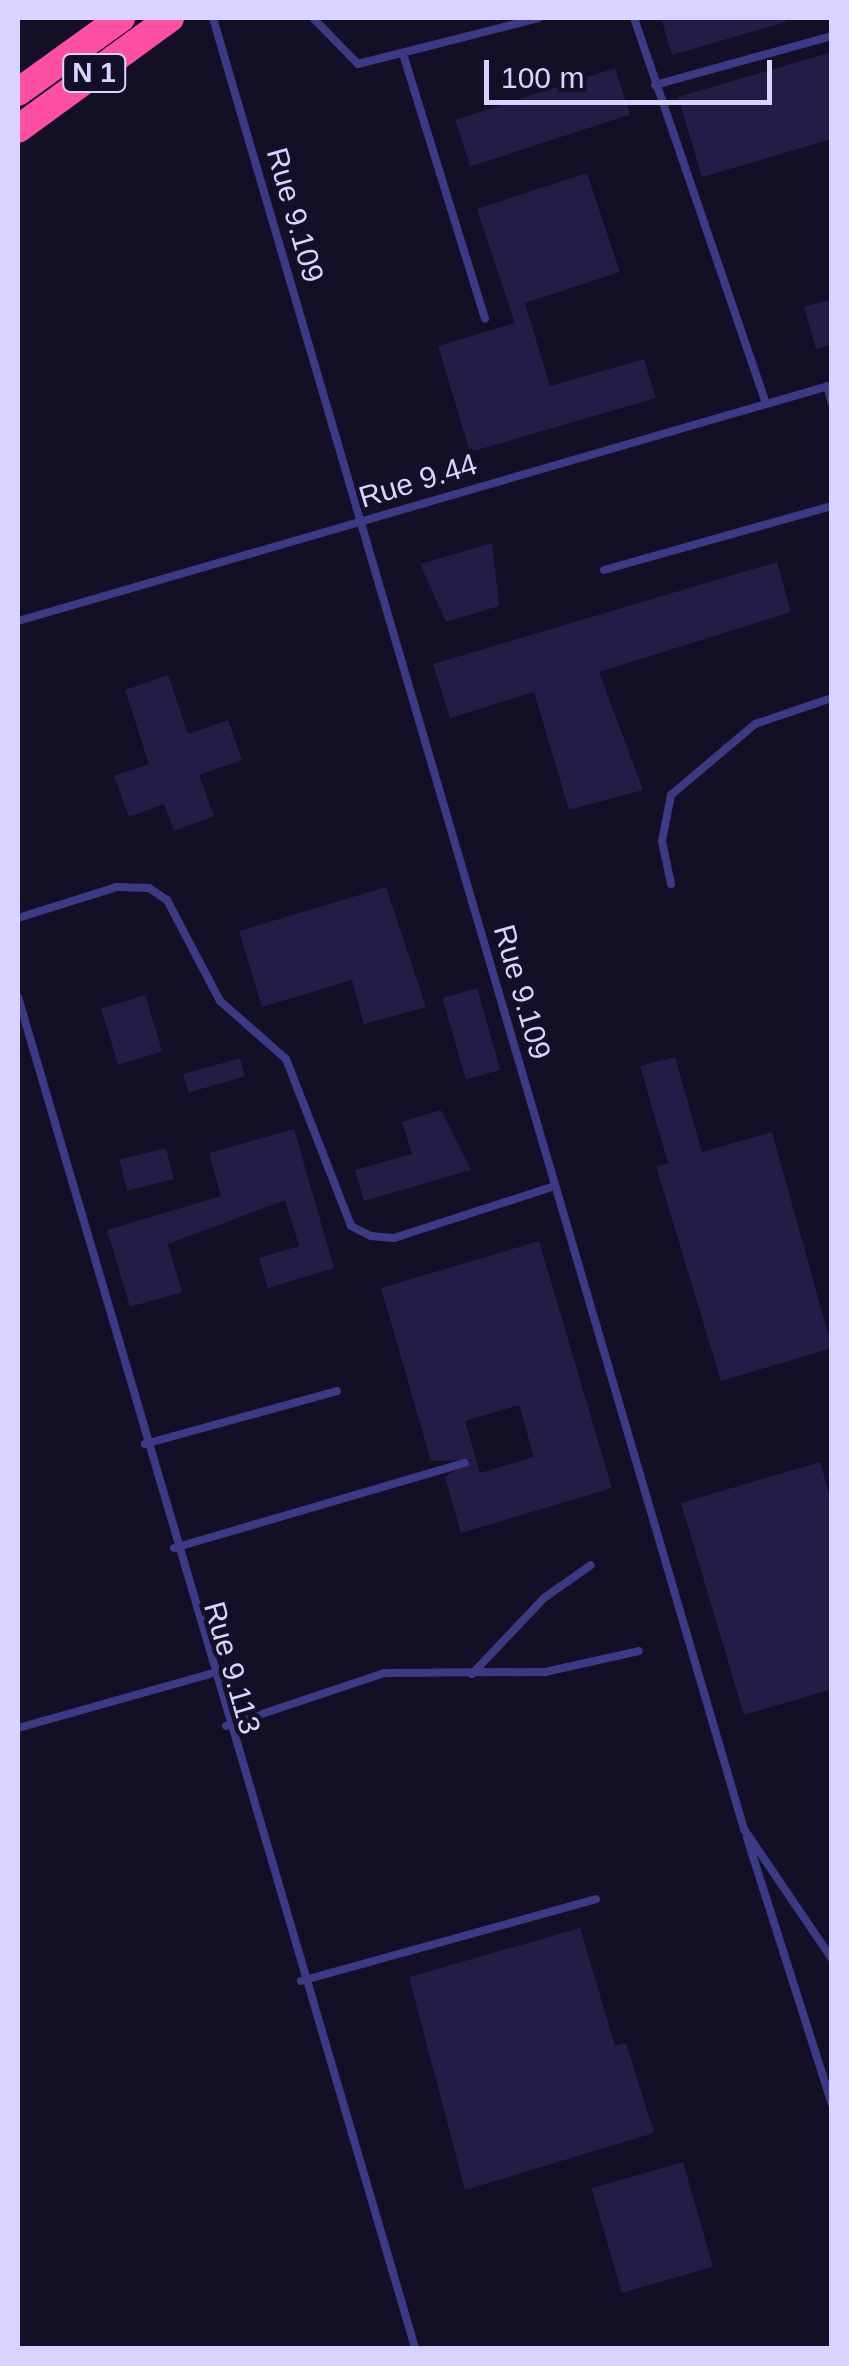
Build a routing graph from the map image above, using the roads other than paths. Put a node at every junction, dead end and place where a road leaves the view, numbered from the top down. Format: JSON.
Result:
{"nodes":[{"id":1,"x":121,"y":18,"type":"edge"},
{"id":2,"x":170,"y":18,"type":"edge"},
{"id":3,"x":213,"y":18,"type":"edge"},
{"id":4,"x":312,"y":18,"type":"edge"},
{"id":5,"x":538,"y":18,"type":"edge"},
{"id":6,"x":634,"y":18,"type":"edge"},
{"id":7,"x":832,"y":36,"type":"edge"},
{"id":8,"x":404,"y":57,"type":"junction"},
{"id":9,"x":655,"y":86,"type":"junction"},
{"id":10,"x":18,"y":92,"type":"edge"},
{"id":11,"x":18,"y":128,"type":"edge"},
{"id":12,"x":485,"y":319,"type":"dead end"},
{"id":13,"x":829,"y":386,"type":"edge"},
{"id":14,"x":766,"y":403,"type":"junction"},
{"id":15,"x":832,"y":403,"type":"edge"},
{"id":16,"x":832,"y":506,"type":"edge"},
{"id":17,"x":359,"y":523,"type":"junction"},
{"id":18,"x":604,"y":570,"type":"dead end"},
{"id":19,"x":18,"y":622,"type":"edge"},
{"id":20,"x":832,"y":698,"type":"edge"},
{"id":21,"x":671,"y":884,"type":"dead end"},
{"id":22,"x":18,"y":918,"type":"edge"},
{"id":23,"x":18,"y":997,"type":"edge"},
{"id":24,"x":555,"y":1186,"type":"junction"},
{"id":25,"x":337,"y":1392,"type":"dead end"},
{"id":26,"x":145,"y":1444,"type":"junction"},
{"id":27,"x":464,"y":1463,"type":"dead end"},
{"id":28,"x":174,"y":1548,"type":"junction"},
{"id":29,"x":591,"y":1565,"type":"dead end"},
{"id":30,"x":639,"y":1651,"type":"dead end"},
{"id":31,"x":210,"y":1674,"type":"junction"},
{"id":32,"x":472,"y":1674,"type":"junction"},
{"id":33,"x":226,"y":1726,"type":"junction"},
{"id":34,"x":18,"y":1728,"type":"edge"},
{"id":35,"x":744,"y":1830,"type":"junction"},
{"id":36,"x":596,"y":1899,"type":"dead end"},
{"id":37,"x":832,"y":1959,"type":"edge"},
{"id":38,"x":301,"y":1981,"type":"junction"},
{"id":39,"x":832,"y":2104,"type":"edge"},
{"id":40,"x":415,"y":2348,"type":"edge"}],
"edges":[{"from":1,"to":10,"type":"highway","number":"N 1"},
{"from":2,"to":11,"type":"highway","number":"N 1"},
{"from":3,"to":17,"type":"lane","name":"Rue 9.109"},
{"from":4,"to":8,"type":"lane"},
{"from":5,"to":8,"type":"lane"},
{"from":6,"to":9,"type":"lane"},
{"from":7,"to":9,"type":"lane"},
{"from":8,"to":12,"type":"lane"},
{"from":9,"to":14,"type":"lane"},
{"from":13,"to":14,"type":"lane","name":"Rue 9.44"},
{"from":13,"to":15,"type":"lane"},
{"from":14,"to":17,"type":"lane","name":"Rue 9.44"},
{"from":16,"to":18,"type":"lane"},
{"from":17,"to":19,"type":"lane","name":"Rue 9.44"},
{"from":17,"to":24,"type":"lane","name":"Rue 9.109"},
{"from":20,"to":21,"type":"lane"},
{"from":22,"to":24,"type":"lane"},
{"from":23,"to":26,"type":"lane","name":"Rue 9.113"},
{"from":24,"to":35,"type":"lane","name":"Rue 9.109"},
{"from":25,"to":26,"type":"lane"},
{"from":26,"to":28,"type":"lane","name":"Rue 9.113"},
{"from":27,"to":28,"type":"lane"},
{"from":28,"to":31,"type":"lane","name":"Rue 9.113"},
{"from":29,"to":32,"type":"lane"},
{"from":30,"to":32,"type":"lane"},
{"from":31,"to":33,"type":"lane","name":"Rue 9.113"},
{"from":31,"to":34,"type":"lane"},
{"from":32,"to":33,"type":"lane"},
{"from":33,"to":38,"type":"lane","name":"Rue 9.113"},
{"from":35,"to":37,"type":"lane","name":"Rue 9.109"},
{"from":35,"to":39,"type":"lane"},
{"from":36,"to":38,"type":"lane"},
{"from":38,"to":40,"type":"lane","name":"Rue 9.113"}]}
